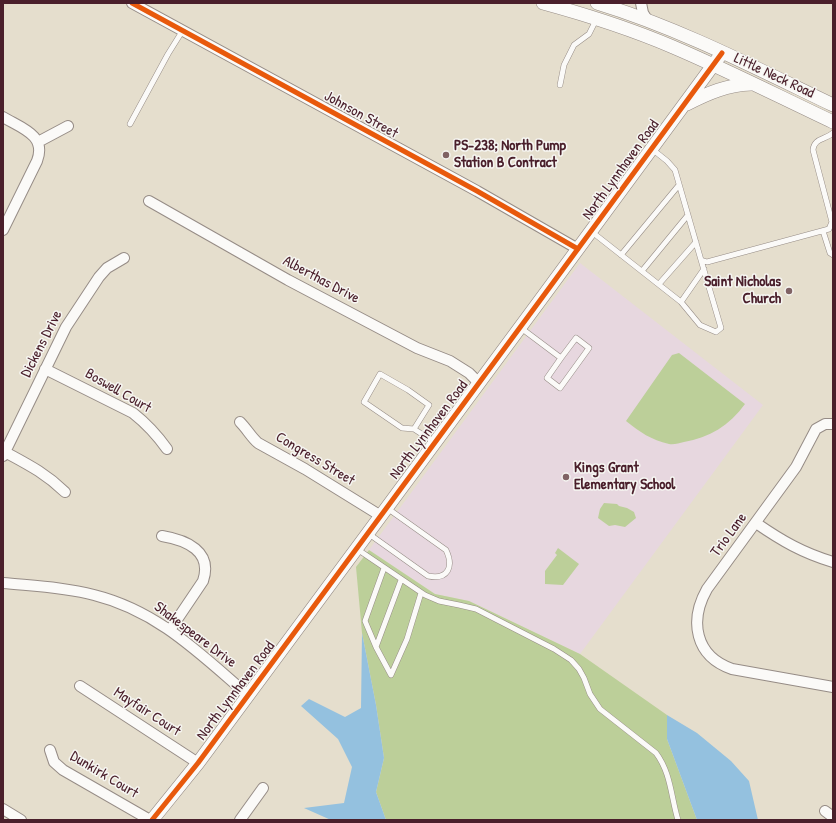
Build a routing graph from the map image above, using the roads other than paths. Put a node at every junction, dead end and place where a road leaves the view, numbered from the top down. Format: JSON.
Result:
{"nodes":[{"id":1,"x":132,"y":3,"type":"edge"},
{"id":2,"x":544,"y":3,"type":"edge"},
{"id":3,"x":641,"y":3,"type":"edge"},
{"id":4,"x":604,"y":4,"type":"edge"},
{"id":5,"x":597,"y":19,"type":"junction"},
{"id":6,"x":648,"y":21,"type":"junction"},
{"id":7,"x":183,"y":30,"type":"junction"},
{"id":8,"x":722,"y":53,"type":"junction"},
{"id":9,"x":713,"y":65,"type":"junction"},
{"id":10,"x":752,"y":84,"type":"junction"},
{"id":11,"x":560,"y":85,"type":"dead end"},
{"id":12,"x":833,"y":105,"type":"edge"},
{"id":13,"x":683,"y":106,"type":"junction"},
{"id":14,"x":3,"y":117,"type":"edge"},
{"id":15,"x":833,"y":122,"type":"edge"},
{"id":16,"x":130,"y":124,"type":"dead end"},
{"id":17,"x":68,"y":126,"type":"dead end"},
{"id":18,"x":832,"y":136,"type":"edge"},
{"id":19,"x":38,"y":142,"type":"junction"},
{"id":20,"x":652,"y":148,"type":"junction"},
{"id":21,"x":679,"y":185,"type":"junction"},
{"id":22,"x":149,"y":201,"type":"dead end"},
{"id":23,"x":688,"y":215,"type":"junction"},
{"id":24,"x":3,"y":230,"type":"edge"},
{"id":25,"x":591,"y":231,"type":"junction"},
{"id":26,"x":823,"y":231,"type":"junction"},
{"id":27,"x":696,"y":242,"type":"junction"},
{"id":28,"x":578,"y":249,"type":"junction"},
{"id":29,"x":621,"y":255,"type":"junction"},
{"id":30,"x":833,"y":255,"type":"edge"},
{"id":31,"x":124,"y":258,"type":"dead end"},
{"id":32,"x":702,"y":260,"type":"junction"},
{"id":33,"x":704,"y":269,"type":"junction"},
{"id":34,"x":642,"y":271,"type":"junction"},
{"id":35,"x":660,"y":284,"type":"junction"},
{"id":36,"x":681,"y":302,"type":"junction"},
{"id":37,"x":520,"y":328,"type":"junction"},
{"id":38,"x":561,"y":358,"type":"junction"},
{"id":39,"x":45,"y":368,"type":"junction"},
{"id":40,"x":479,"y":384,"type":"junction"},
{"id":41,"x":240,"y":422,"type":"dead end"},
{"id":42,"x":829,"y":424,"type":"edge"},
{"id":43,"x":414,"y":429,"type":"junction"},
{"id":44,"x":434,"y":443,"type":"junction"},
{"id":45,"x":167,"y":449,"type":"dead end"},
{"id":46,"x":4,"y":454,"type":"edge"},
{"id":47,"x":64,"y":492,"type":"dead end"},
{"id":48,"x":384,"y":512,"type":"junction"},
{"id":49,"x":756,"y":523,"type":"junction"},
{"id":50,"x":368,"y":533,"type":"junction"},
{"id":51,"x":162,"y":536,"type":"dead end"},
{"id":52,"x":356,"y":549,"type":"junction"},
{"id":53,"x":833,"y":562,"type":"edge"},
{"id":54,"x":384,"y":568,"type":"junction"},
{"id":55,"x":401,"y":580,"type":"junction"},
{"id":56,"x":3,"y":583,"type":"edge"},
{"id":57,"x":421,"y":593,"type":"junction"},
{"id":58,"x":170,"y":630,"type":"junction"},
{"id":59,"x":376,"y":647,"type":"junction"},
{"id":60,"x":80,"y":686,"type":"dead end"},
{"id":61,"x":833,"y":687,"type":"edge"},
{"id":62,"x":248,"y":696,"type":"junction"},
{"id":63,"x":50,"y":750,"type":"dead end"},
{"id":64,"x":198,"y":763,"type":"junction"},
{"id":65,"x":263,"y":788,"type":"dead end"},
{"id":66,"x":3,"y":809,"type":"edge"},
{"id":67,"x":824,"y":811,"type":"dead end"},
{"id":68,"x":833,"y":817,"type":"edge"},
{"id":69,"x":21,"y":820,"type":"edge"},
{"id":70,"x":151,"y":820,"type":"edge"},
{"id":71,"x":240,"y":820,"type":"edge"},
{"id":72,"x":678,"y":820,"type":"edge"}],
"edges":[{"from":1,"to":7,"type":"street","name":"Johnson Street"},
{"from":2,"to":5,"type":"street","name":"Little Neck Road"},
{"from":3,"to":6,"type":"street"},
{"from":4,"to":6,"type":"street","name":"Little Neck Road"},
{"from":5,"to":9,"type":"street","name":"Little Neck Road"},
{"from":5,"to":11,"type":"lane"},
{"from":6,"to":8,"type":"street","name":"Little Neck Road"},
{"from":7,"to":16,"type":"lane"},
{"from":7,"to":28,"type":"street","name":"Johnson Street"},
{"from":8,"to":9,"type":"street","name":"North Lynnhaven Road"},
{"from":8,"to":12,"type":"street","name":"Little Neck Road"},
{"from":9,"to":10,"type":"street","name":"Little Neck Road"},
{"from":9,"to":13,"type":"street","name":"North Lynnhaven Road"},
{"from":10,"to":13,"type":"street"},
{"from":10,"to":15,"type":"street","name":"Little Neck Road"},
{"from":13,"to":20,"type":"street","name":"North Lynnhaven Road"},
{"from":14,"to":19,"type":"street"},
{"from":17,"to":19,"type":"street"},
{"from":18,"to":26,"type":"lane"},
{"from":19,"to":24,"type":"street"},
{"from":20,"to":21,"type":"lane"},
{"from":20,"to":25,"type":"street","name":"North Lynnhaven Road"},
{"from":21,"to":23,"type":"lane"},
{"from":21,"to":29,"type":"lane"},
{"from":22,"to":40,"type":"street","name":"Alberthas Drive"},
{"from":23,"to":27,"type":"lane"},
{"from":23,"to":34,"type":"lane"},
{"from":25,"to":28,"type":"street","name":"North Lynnhaven Road"},
{"from":25,"to":29,"type":"lane"},
{"from":26,"to":30,"type":"lane"},
{"from":26,"to":32,"type":"lane"},
{"from":27,"to":32,"type":"lane"},
{"from":27,"to":35,"type":"lane"},
{"from":28,"to":37,"type":"street","name":"North Lynnhaven Road"},
{"from":29,"to":34,"type":"lane"},
{"from":31,"to":39,"type":"street","name":"Dickens Drive"},
{"from":32,"to":33,"type":"lane"},
{"from":33,"to":36,"type":"lane"},
{"from":33,"to":36,"type":"lane"},
{"from":34,"to":35,"type":"lane"},
{"from":35,"to":36,"type":"lane"},
{"from":37,"to":38,"type":"lane"},
{"from":37,"to":40,"type":"street","name":"North Lynnhaven Road"},
{"from":38,"to":38,"type":"lane"},
{"from":39,"to":45,"type":"street","name":"Boswell Court"},
{"from":39,"to":46,"type":"street","name":"Dickens Drive"},
{"from":40,"to":44,"type":"street","name":"North Lynnhaven Road"},
{"from":41,"to":48,"type":"street","name":"Congress Street"},
{"from":42,"to":49,"type":"street","name":"Trio Lane"},
{"from":43,"to":43,"type":"lane"},
{"from":43,"to":44,"type":"lane"},
{"from":44,"to":48,"type":"street","name":"North Lynnhaven Road"},
{"from":46,"to":47,"type":"street"},
{"from":48,"to":50,"type":"street","name":"North Lynnhaven Road"},
{"from":48,"to":50,"type":"lane"},
{"from":49,"to":53,"type":"street"},
{"from":49,"to":61,"type":"street","name":"Trio Lane"},
{"from":50,"to":52,"type":"street","name":"North Lynnhaven Road"},
{"from":51,"to":58,"type":"street"},
{"from":52,"to":54,"type":"lane"},
{"from":52,"to":62,"type":"street","name":"North Lynnhaven Road"},
{"from":54,"to":55,"type":"lane"},
{"from":54,"to":59,"type":"lane"},
{"from":55,"to":57,"type":"lane"},
{"from":55,"to":59,"type":"lane"},
{"from":56,"to":58,"type":"street","name":"Shakespeare Drive"},
{"from":57,"to":59,"type":"lane"},
{"from":57,"to":72,"type":"lane"},
{"from":58,"to":62,"type":"street","name":"Shakespeare Drive"},
{"from":60,"to":64,"type":"street","name":"Mayfair Court"},
{"from":62,"to":64,"type":"street","name":"North Lynnhaven Road"},
{"from":63,"to":70,"type":"street","name":"Dunkirk Court"},
{"from":64,"to":70,"type":"street","name":"North Lynnhaven Road"},
{"from":65,"to":71,"type":"street"},
{"from":66,"to":69,"type":"street"},
{"from":67,"to":68,"type":"street"}]}
